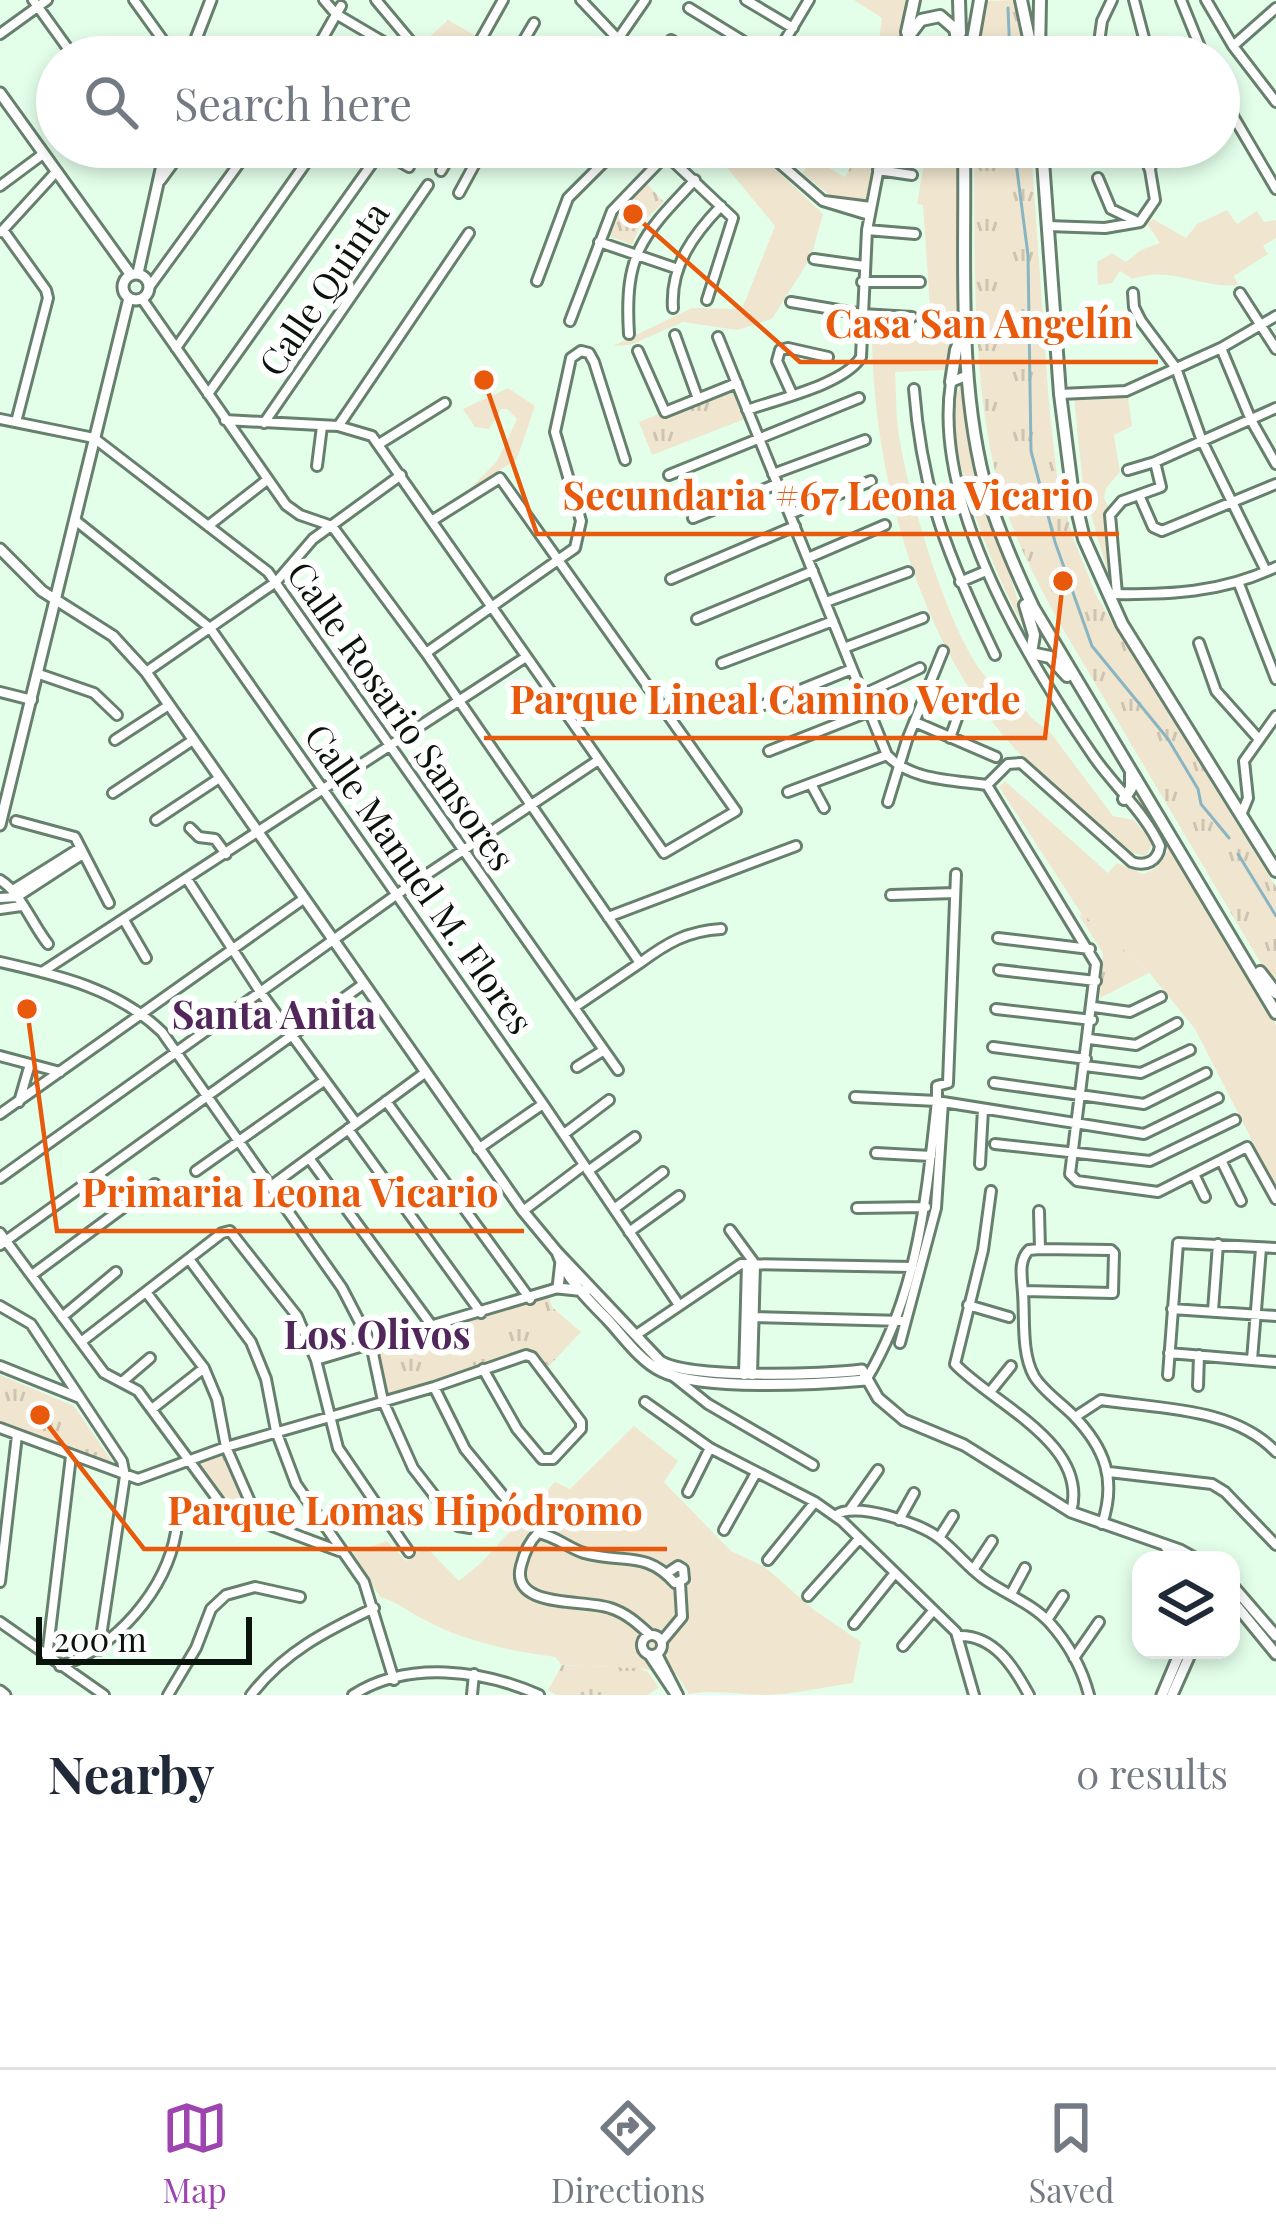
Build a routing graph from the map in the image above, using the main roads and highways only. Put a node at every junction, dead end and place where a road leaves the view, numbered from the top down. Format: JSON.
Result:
{"nodes":[{"id":1,"x":212,"y":0,"type":"edge"},
{"id":2,"x":914,"y":0,"type":"edge"},
{"id":3,"x":959,"y":0,"type":"edge"},
{"id":4,"x":980,"y":0,"type":"edge"},
{"id":5,"x":1022,"y":0,"type":"edge"},
{"id":6,"x":1040,"y":0,"type":"edge"},
{"id":7,"x":197,"y":36,"type":"edge"},
{"id":8,"x":906,"y":36,"type":"edge"},
{"id":9,"x":908,"y":36,"type":"edge"},
{"id":10,"x":957,"y":36,"type":"edge"},
{"id":11,"x":962,"y":36,"type":"edge"},
{"id":12,"x":970,"y":36,"type":"edge"},
{"id":13,"x":1031,"y":36,"type":"edge"},
{"id":14,"x":1037,"y":36,"type":"edge"},
{"id":15,"x":0,"y":94,"type":"edge"},
{"id":16,"x":36,"y":144,"type":"edge"},
{"id":17,"x":53,"y":168,"type":"edge"},
{"id":18,"x":161,"y":168,"type":"edge"},
{"id":19,"x":964,"y":168,"type":"edge"},
{"id":20,"x":1043,"y":168,"type":"edge"},
{"id":21,"x":135,"y":274,"type":"junction"},
{"id":22,"x":129,"y":298,"type":"junction"},
{"id":23,"x":967,"y":324,"type":"junction"},
{"id":24,"x":951,"y":382,"type":"road end"},
{"id":25,"x":0,"y":549,"type":"edge"},
{"id":26,"x":1006,"y":550,"type":"junction"},
{"id":27,"x":56,"y":602,"type":"junction"},
{"id":28,"x":1087,"y":699,"type":"junction"},
{"id":29,"x":1130,"y":771,"type":"junction"},
{"id":30,"x":1124,"y":799,"type":"road end"},
{"id":31,"x":0,"y":826,"type":"edge"},
{"id":32,"x":1276,"y":871,"type":"edge"},
{"id":33,"x":1236,"y":941,"type":"junction"},
{"id":34,"x":1276,"y":993,"type":"edge"},
{"id":35,"x":1276,"y":1013,"type":"edge"},
{"id":36,"x":560,"y":1258,"type":"junction"},
{"id":37,"x":587,"y":1291,"type":"junction"},
{"id":38,"x":672,"y":1372,"type":"junction"},
{"id":39,"x":1166,"y":1547,"type":"junction"},
{"id":40,"x":1170,"y":1551,"type":"edge"},
{"id":41,"x":1176,"y":1551,"type":"edge"},
{"id":42,"x":1240,"y":1594,"type":"edge"},
{"id":43,"x":1240,"y":1609,"type":"edge"},
{"id":44,"x":1240,"y":1614,"type":"edge"},
{"id":45,"x":1246,"y":1616,"type":"junction"},
{"id":46,"x":1276,"y":1636,"type":"edge"},
{"id":47,"x":1276,"y":1654,"type":"edge"},
{"id":48,"x":1177,"y":1659,"type":"edge"},
{"id":49,"x":1188,"y":1659,"type":"edge"},
{"id":50,"x":1162,"y":1695,"type":"edge"},
{"id":51,"x":1172,"y":1695,"type":"edge"}],
"edges":[{"from":1,"to":7,"type":"main road"},
{"from":2,"to":8,"type":"highway"},
{"from":3,"to":11,"type":"highway"},
{"from":4,"to":12,"type":"highway"},
{"from":5,"to":13,"type":"highway"},
{"from":6,"to":14,"type":"highway"},
{"from":9,"to":10,"type":"highway"},
{"from":15,"to":16,"type":"main road"},
{"from":17,"to":21,"type":"main road"},
{"from":18,"to":21,"type":"main road"},
{"from":19,"to":23,"type":"highway"},
{"from":20,"to":32,"type":"highway"},
{"from":21,"to":22,"type":"main road"},
{"from":21,"to":22,"type":"main road"},
{"from":22,"to":27,"type":"main road"},
{"from":23,"to":24,"type":"highway"},
{"from":23,"to":26,"type":"highway"},
{"from":25,"to":27,"type":"main road"},
{"from":26,"to":28,"type":"highway"},
{"from":26,"to":28,"type":"highway"},
{"from":27,"to":31,"type":"main road"},
{"from":27,"to":36,"type":"main road"},
{"from":28,"to":29,"type":"highway"},
{"from":29,"to":30,"type":"highway"},
{"from":29,"to":33,"type":"highway"},
{"from":33,"to":34,"type":"highway"},
{"from":33,"to":35,"type":"highway"},
{"from":36,"to":37,"type":"main road"},
{"from":36,"to":37,"type":"main road"},
{"from":37,"to":38,"type":"main road"},
{"from":37,"to":38,"type":"main road"},
{"from":38,"to":39,"type":"main road"},
{"from":39,"to":40,"type":"main road"},
{"from":39,"to":41,"type":"main road"},
{"from":42,"to":46,"type":"main road"},
{"from":43,"to":45,"type":"main road"},
{"from":44,"to":45,"type":"main road"},
{"from":45,"to":47,"type":"main road"},
{"from":48,"to":50,"type":"main road"},
{"from":49,"to":51,"type":"main road"}]}
